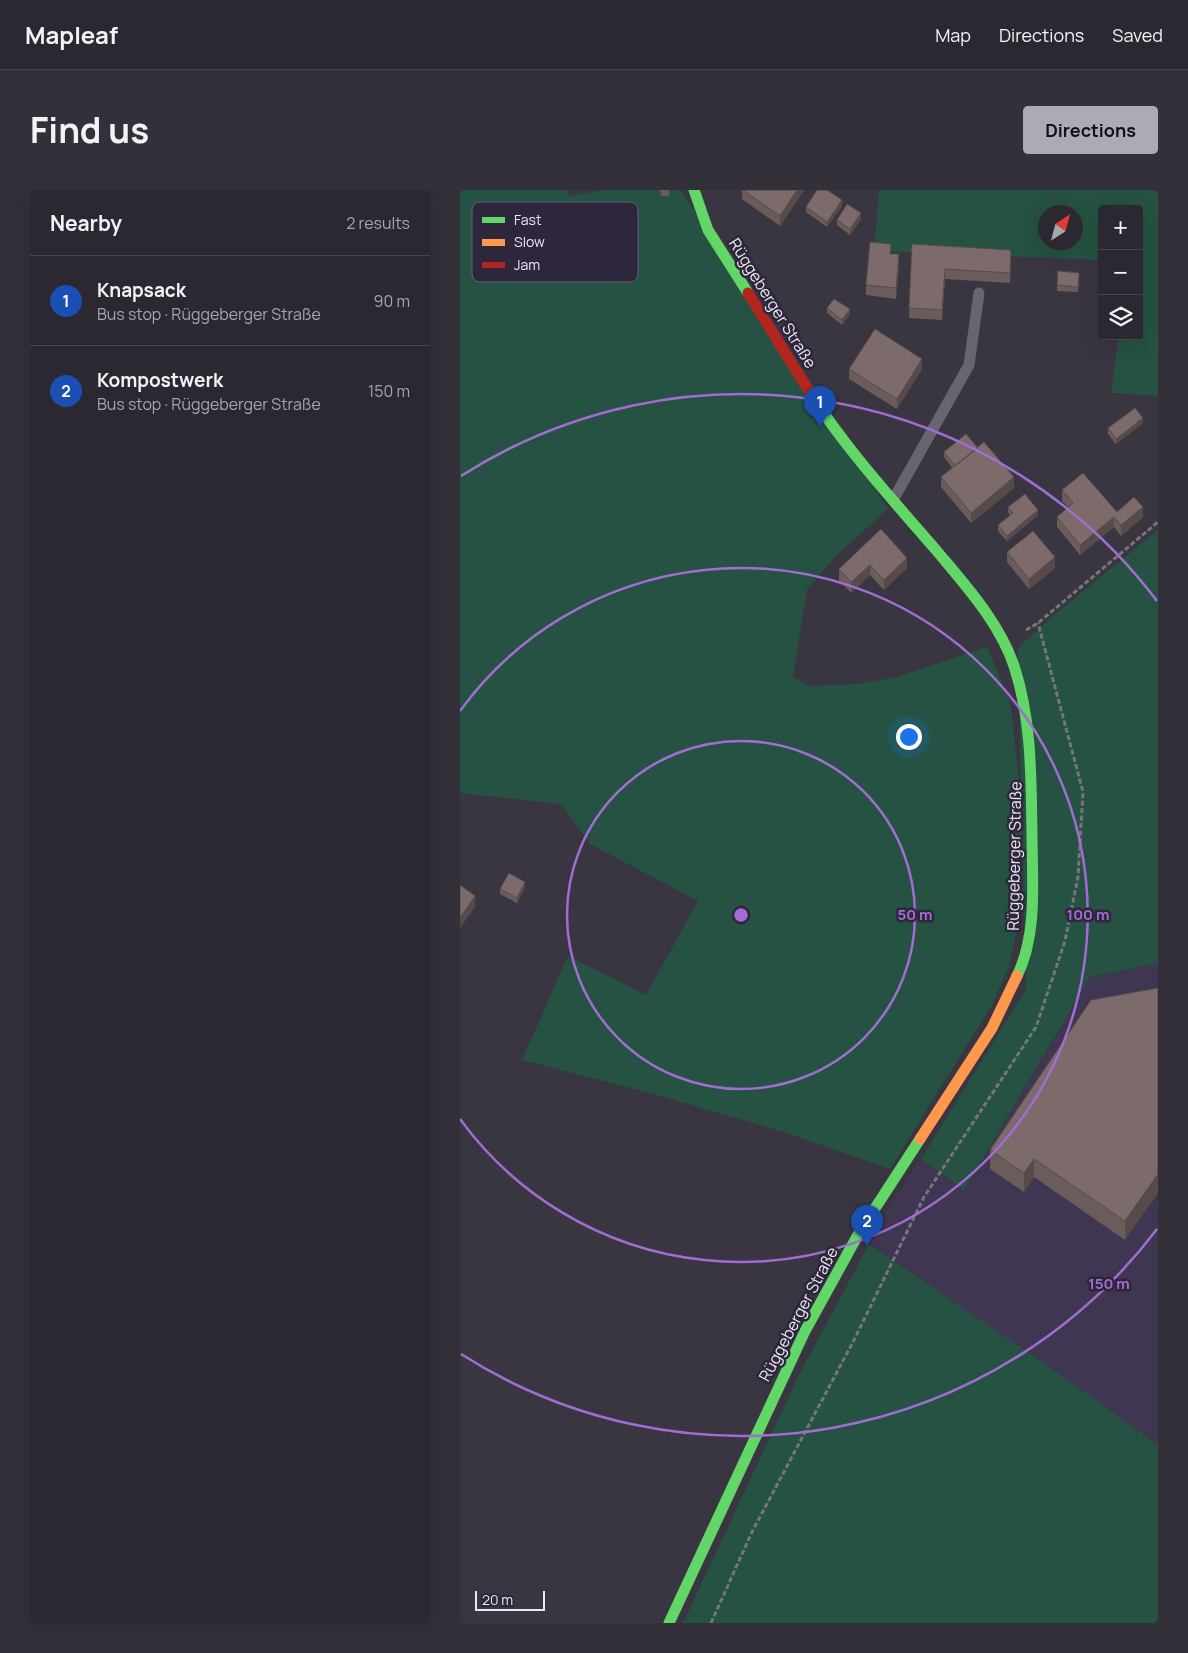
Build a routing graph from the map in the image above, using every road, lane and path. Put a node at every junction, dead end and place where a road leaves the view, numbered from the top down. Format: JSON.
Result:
{"nodes":[{"id":1,"x":694,"y":190,"type":"edge"},
{"id":2,"x":979,"y":293,"type":"dead end"},
{"id":3,"x":893,"y":500,"type":"junction"},
{"id":4,"x":1158,"y":522,"type":"edge"},
{"id":5,"x":1005,"y":644,"type":"junction"},
{"id":6,"x":669,"y":1623,"type":"edge"}],
"edges":[{"from":1,"to":3,"type":"street","name":"Rüggeberger Straße"},
{"from":2,"to":3,"type":"lane"},
{"from":3,"to":5,"type":"street","name":"Rüggeberger Straße"},
{"from":4,"to":5,"type":"path"},
{"from":5,"to":6,"type":"street","name":"Rüggeberger Straße"}]}
